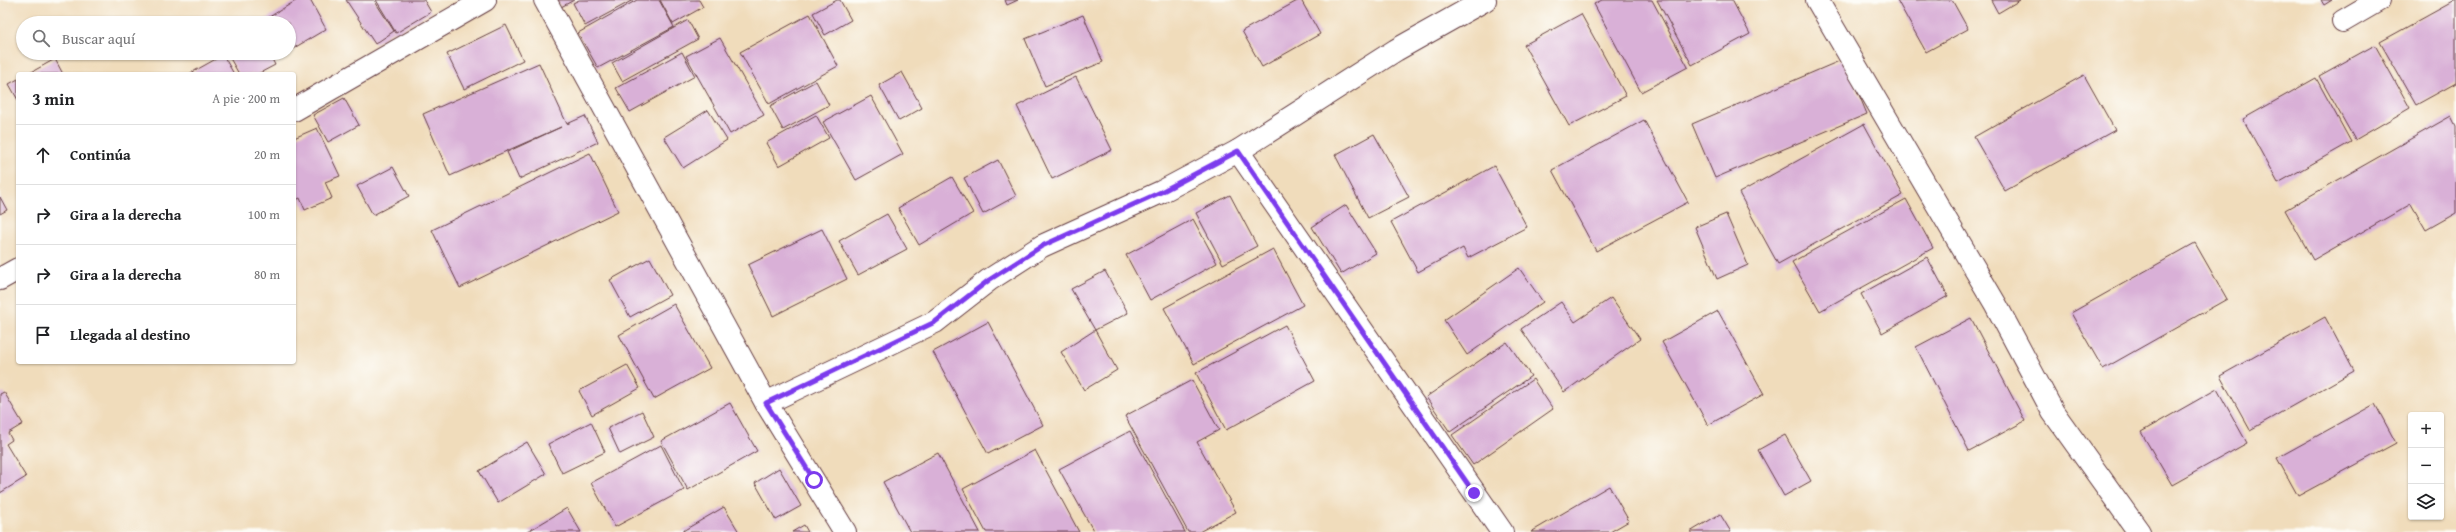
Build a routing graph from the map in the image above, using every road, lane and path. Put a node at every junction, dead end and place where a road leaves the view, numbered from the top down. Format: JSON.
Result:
{"nodes":[{"id":1,"x":485,"y":0,"type":"edge"},
{"id":2,"x":545,"y":0,"type":"edge"},
{"id":3,"x":1485,"y":0,"type":"edge"},
{"id":4,"x":1817,"y":0,"type":"edge"},
{"id":5,"x":2379,"y":0,"type":"edge"},
{"id":6,"x":2343,"y":21,"type":"dead end"},
{"id":7,"x":296,"y":109,"type":"edge"},
{"id":8,"x":1238,"y":151,"type":"junction"},
{"id":9,"x":16,"y":270,"type":"edge"},
{"id":10,"x":0,"y":279,"type":"edge"},
{"id":11,"x":766,"y":403,"type":"junction"},
{"id":12,"x":845,"y":532,"type":"edge"},
{"id":13,"x":1502,"y":532,"type":"edge"},
{"id":14,"x":2139,"y":532,"type":"edge"}],
"edges":[{"from":1,"to":7,"type":"street"},
{"from":2,"to":11,"type":"street"},
{"from":3,"to":8,"type":"street"},
{"from":4,"to":14,"type":"street"},
{"from":5,"to":6,"type":"street"},
{"from":8,"to":11,"type":"street"},
{"from":8,"to":13,"type":"street"},
{"from":9,"to":10,"type":"street"},
{"from":11,"to":12,"type":"street"}]}
